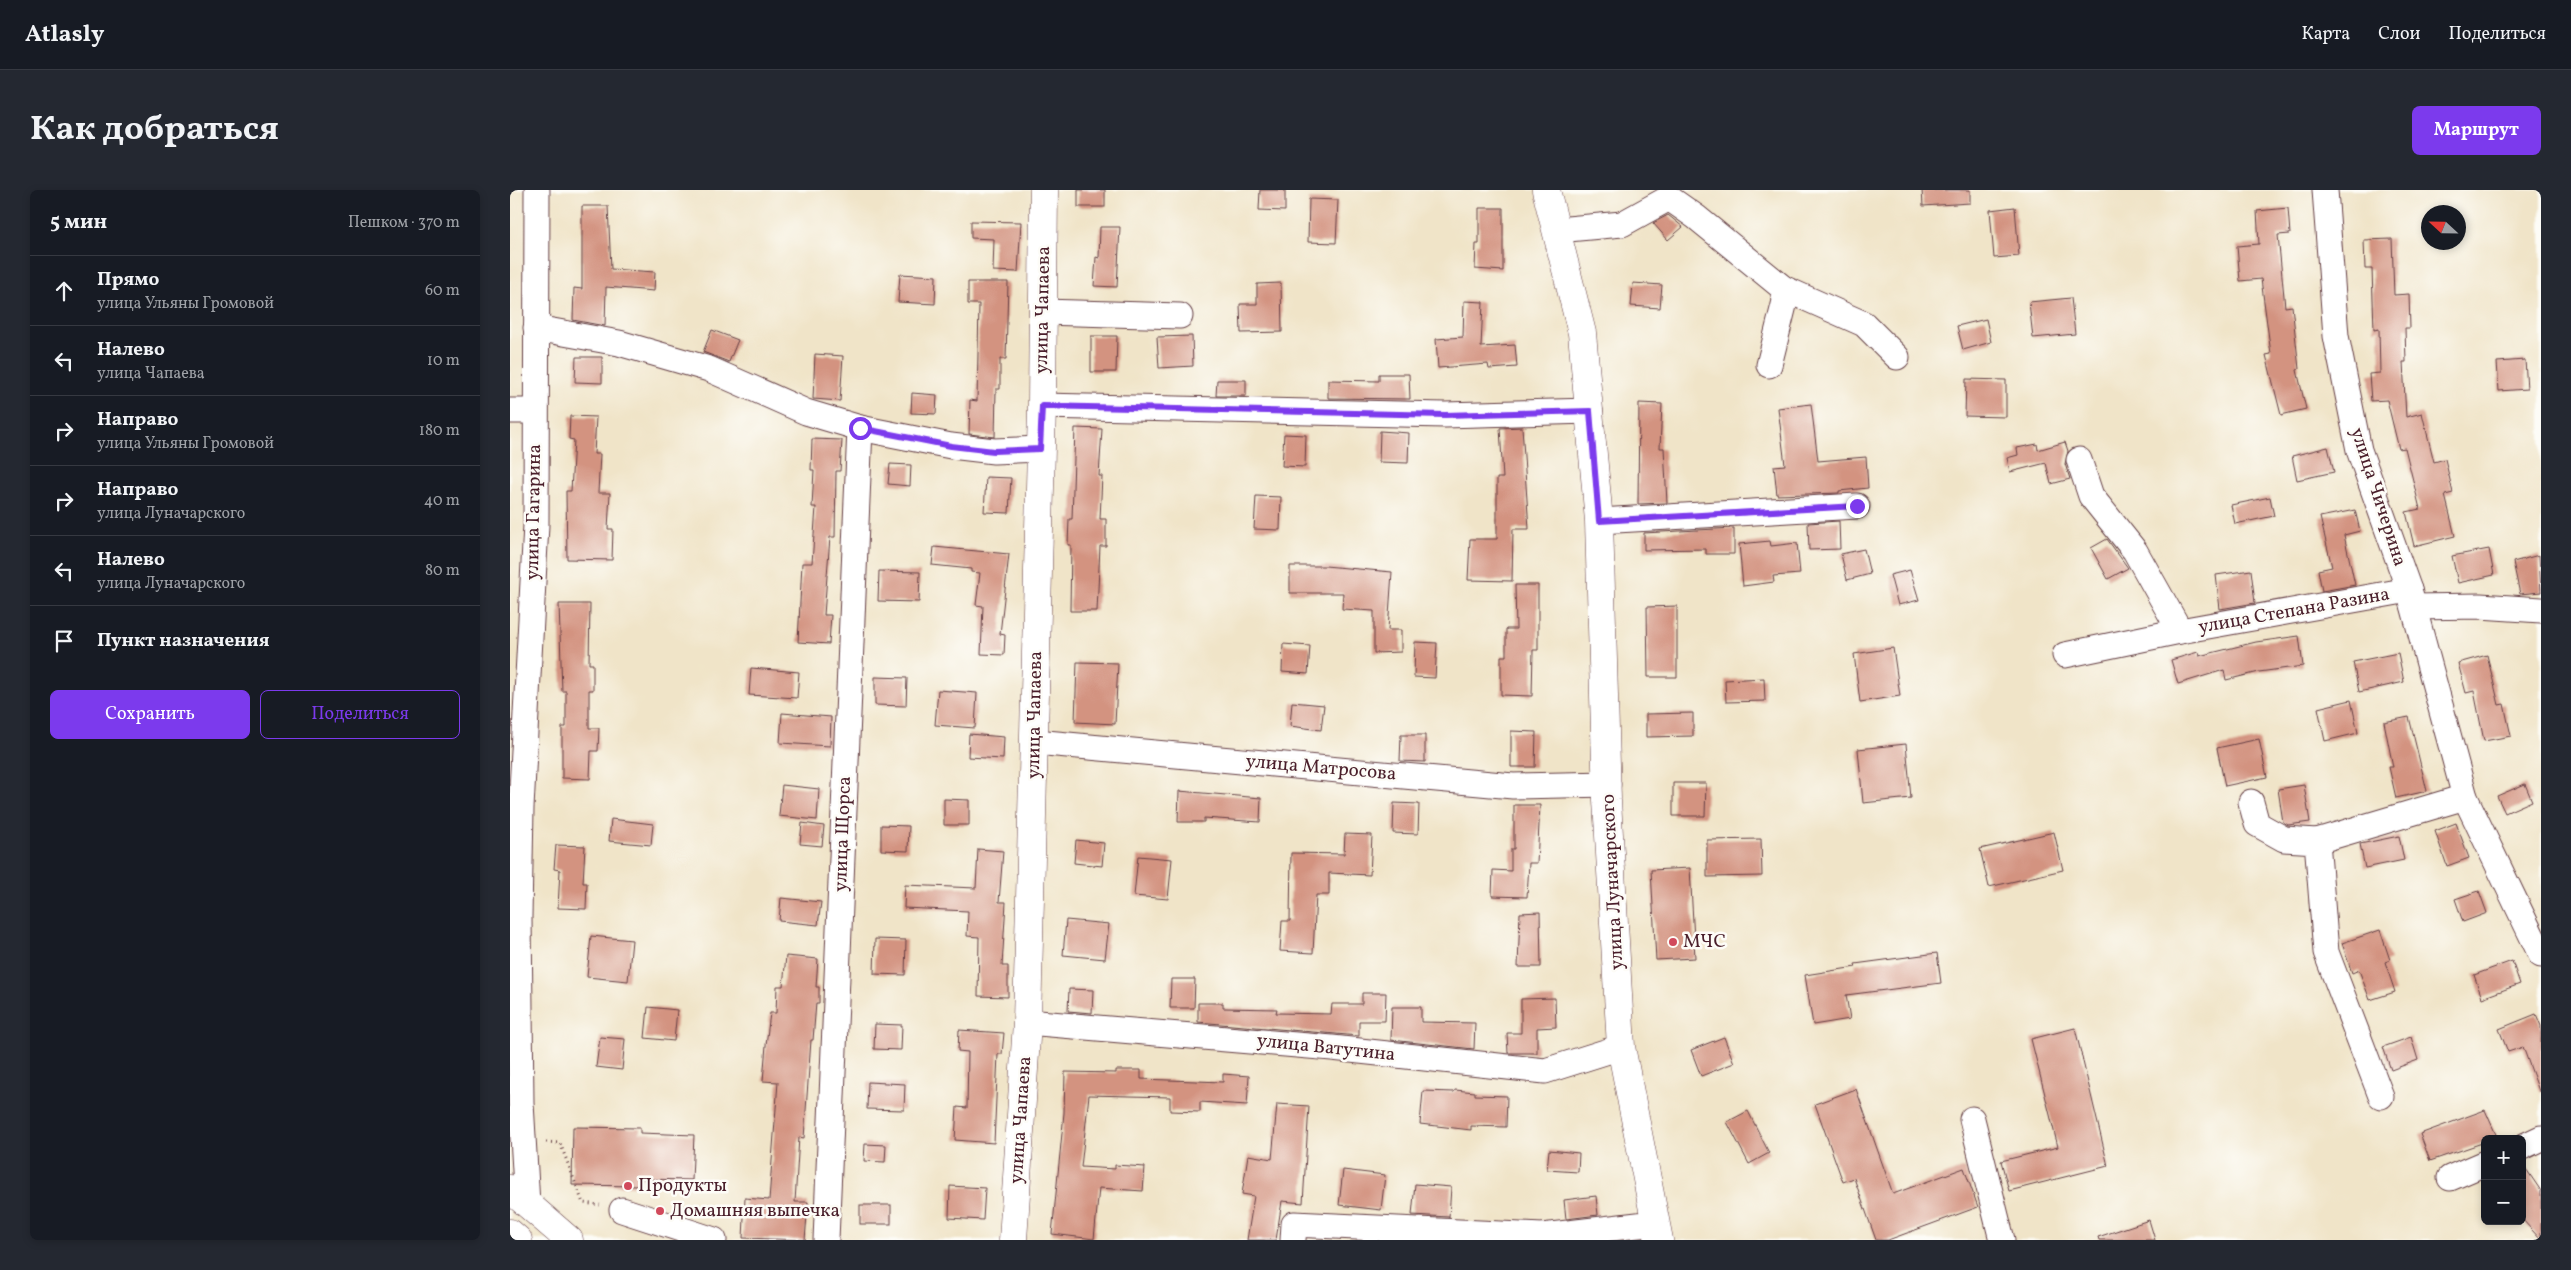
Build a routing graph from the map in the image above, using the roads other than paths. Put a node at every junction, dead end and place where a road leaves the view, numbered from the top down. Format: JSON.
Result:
{"nodes":[{"id":1,"x":538,"y":190,"type":"edge"},
{"id":2,"x":1044,"y":190,"type":"edge"},
{"id":3,"x":1546,"y":190,"type":"edge"},
{"id":4,"x":2324,"y":190,"type":"edge"},
{"id":5,"x":1557,"y":230,"type":"junction"},
{"id":6,"x":1783,"y":288,"type":"junction"},
{"id":7,"x":1043,"y":312,"type":"junction"},
{"id":8,"x":1180,"y":316,"type":"dead end"},
{"id":9,"x":536,"y":328,"type":"junction"},
{"id":10,"x":1897,"y":357,"type":"dead end"},
{"id":11,"x":1769,"y":365,"type":"dead end"},
{"id":12,"x":1042,"y":406,"type":"junction"},
{"id":13,"x":510,"y":411,"type":"edge"},
{"id":14,"x":535,"y":411,"type":"junction"},
{"id":15,"x":1590,"y":411,"type":"junction"},
{"id":16,"x":860,"y":428,"type":"junction"},
{"id":17,"x":1040,"y":449,"type":"junction"},
{"id":18,"x":2079,"y":460,"type":"dead end"},
{"id":19,"x":1857,"y":506,"type":"dead end"},
{"id":20,"x":1599,"y":521,"type":"junction"},
{"id":21,"x":2411,"y":599,"type":"junction"},
{"id":22,"x":2541,"y":610,"type":"edge"},
{"id":23,"x":2180,"y":631,"type":"junction"},
{"id":24,"x":2065,"y":655,"type":"dead end"},
{"id":25,"x":1035,"y":742,"type":"junction"},
{"id":26,"x":1608,"y":784,"type":"junction"},
{"id":27,"x":2465,"y":797,"type":"junction"},
{"id":28,"x":2250,"y":802,"type":"dead end"},
{"id":29,"x":2317,"y":841,"type":"junction"},
{"id":30,"x":2541,"y":955,"type":"edge"},
{"id":31,"x":1028,"y":1022,"type":"junction"},
{"id":32,"x":1621,"y":1047,"type":"junction"},
{"id":33,"x":2381,"y":1096,"type":"dead end"},
{"id":34,"x":516,"y":1108,"type":"edge"},
{"id":35,"x":1972,"y":1119,"type":"dead end"},
{"id":36,"x":2541,"y":1138,"type":"edge"},
{"id":37,"x":2526,"y":1145,"type":"edge"},
{"id":38,"x":2481,"y":1165,"type":"edge"},
{"id":39,"x":2450,"y":1178,"type":"dead end"},
{"id":40,"x":518,"y":1196,"type":"edge"},
{"id":41,"x":622,"y":1210,"type":"road end"},
{"id":42,"x":1657,"y":1232,"type":"edge"},
{"id":43,"x":510,"y":1233,"type":"edge"},
{"id":44,"x":518,"y":1240,"type":"edge"},
{"id":45,"x":569,"y":1240,"type":"edge"},
{"id":46,"x":714,"y":1240,"type":"edge"},
{"id":47,"x":826,"y":1240,"type":"edge"},
{"id":48,"x":1013,"y":1240,"type":"edge"},
{"id":49,"x":1293,"y":1240,"type":"edge"},
{"id":50,"x":2002,"y":1240,"type":"edge"}],
"edges":[{"from":1,"to":9,"type":"street","name":"улица Гагарина"},
{"from":2,"to":7,"type":"main road","name":"улица Чапаева"},
{"from":3,"to":5,"type":"main road","name":"улица Луначарского"},
{"from":4,"to":21,"type":"street","name":"улица Чичерина"},
{"from":5,"to":6,"type":"street"},
{"from":5,"to":15,"type":"main road","name":"улица Луначарского"},
{"from":6,"to":10,"type":"street"},
{"from":6,"to":11,"type":"street"},
{"from":7,"to":8,"type":"street"},
{"from":7,"to":12,"type":"main road","name":"улица Чапаева"},
{"from":9,"to":14,"type":"street","name":"улица Гагарина"},
{"from":9,"to":16,"type":"street"},
{"from":12,"to":15,"type":"street"},
{"from":12,"to":17,"type":"main road","name":"улица Чапаева"},
{"from":13,"to":14,"type":"street"},
{"from":14,"to":34,"type":"street","name":"улица Гагарина"},
{"from":15,"to":20,"type":"main road","name":"улица Луначарского"},
{"from":16,"to":17,"type":"street"},
{"from":16,"to":47,"type":"street","name":"улица Щорса"},
{"from":17,"to":25,"type":"main road","name":"улица Чапаева"},
{"from":18,"to":23,"type":"street","name":"улица Степана Разина"},
{"from":19,"to":20,"type":"street"},
{"from":20,"to":26,"type":"main road","name":"улица Луначарского"},
{"from":21,"to":22,"type":"street","name":"улица Степана Разина"},
{"from":21,"to":23,"type":"street","name":"улица Степана Разина"},
{"from":21,"to":27,"type":"street","name":"улица Чичерина"},
{"from":23,"to":24,"type":"street","name":"улица Степана Разина"},
{"from":25,"to":26,"type":"street","name":"улица Матросова"},
{"from":25,"to":31,"type":"main road","name":"улица Чапаева"},
{"from":26,"to":32,"type":"main road","name":"улица Луначарского"},
{"from":27,"to":29,"type":"street"},
{"from":27,"to":30,"type":"street","name":"улица Чичерина"},
{"from":28,"to":29,"type":"street"},
{"from":29,"to":33,"type":"street"},
{"from":31,"to":32,"type":"street","name":"улица Ватутина"},
{"from":31,"to":48,"type":"main road","name":"улица Чапаева"},
{"from":32,"to":42,"type":"main road","name":"улица Луначарского"},
{"from":34,"to":40,"type":"street","name":"улица Гагарина"},
{"from":35,"to":50,"type":"street"},
{"from":36,"to":37,"type":"street"},
{"from":38,"to":39,"type":"street"},
{"from":40,"to":45,"type":"main road"},
{"from":41,"to":46,"type":"street"},
{"from":42,"to":49,"type":"street"},
{"from":43,"to":44,"type":"main road"}]}
